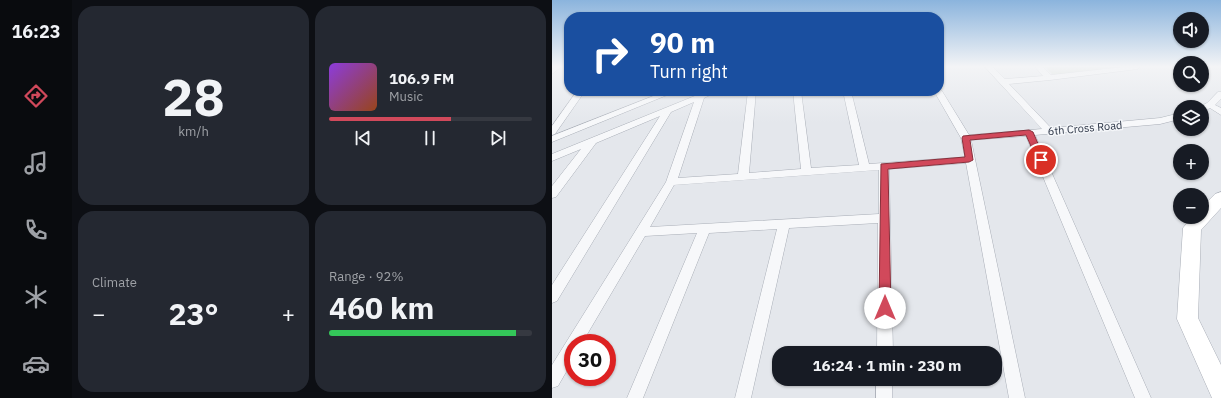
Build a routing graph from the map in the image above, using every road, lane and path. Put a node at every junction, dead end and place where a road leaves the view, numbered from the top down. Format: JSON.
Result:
{"nodes":[{"id":1,"x":1006,"y":86,"type":"edge"},
{"id":2,"x":1221,"y":94,"type":"edge"},
{"id":3,"x":580,"y":96,"type":"edge"},
{"id":4,"x":660,"y":96,"type":"edge"},
{"id":5,"x":751,"y":96,"type":"edge"},
{"id":6,"x":798,"y":96,"type":"edge"},
{"id":7,"x":848,"y":96,"type":"edge"},
{"id":8,"x":941,"y":96,"type":"edge"},
{"id":9,"x":700,"y":97,"type":"joint"},
{"id":10,"x":1209,"y":104,"type":"edge"},
{"id":11,"x":1209,"y":108,"type":"edge"},
{"id":12,"x":667,"y":112,"type":"junction"},
{"id":13,"x":1221,"y":112,"type":"edge"},
{"id":14,"x":1173,"y":118,"type":"edge"},
{"id":15,"x":1049,"y":131,"type":"junction"},
{"id":16,"x":552,"y":132,"type":"edge"},
{"id":17,"x":1029,"y":132,"type":"junction"},
{"id":18,"x":966,"y":138,"type":"junction"},
{"id":19,"x":552,"y":139,"type":"edge"},
{"id":20,"x":593,"y":142,"type":"junction"},
{"id":21,"x":552,"y":158,"type":"edge"},
{"id":22,"x":969,"y":160,"type":"junction"},
{"id":23,"x":884,"y":166,"type":"junction"},
{"id":24,"x":865,"y":168,"type":"junction"},
{"id":25,"x":806,"y":172,"type":"junction"},
{"id":26,"x":743,"y":177,"type":"junction"},
{"id":27,"x":671,"y":182,"type":"junction"},
{"id":28,"x":552,"y":194,"type":"edge"},
{"id":29,"x":1221,"y":198,"type":"edge"},
{"id":30,"x":885,"y":218,"type":"junction"},
{"id":31,"x":784,"y":223,"type":"junction"},
{"id":32,"x":705,"y":228,"type":"junction"},
{"id":33,"x":641,"y":232,"type":"junction"},
{"id":34,"x":552,"y":297,"type":"edge"},
{"id":35,"x":580,"y":334,"type":"edge"},
{"id":36,"x":884,"y":346,"type":"edge"},
{"id":37,"x":564,"y":360,"type":"edge"},
{"id":38,"x":552,"y":380,"type":"edge"},
{"id":39,"x":884,"y":386,"type":"edge"},
{"id":40,"x":1221,"y":391,"type":"edge"},
{"id":41,"x":635,"y":398,"type":"edge"},
{"id":42,"x":743,"y":398,"type":"edge"},
{"id":43,"x":884,"y":398,"type":"edge"},
{"id":44,"x":1017,"y":398,"type":"edge"},
{"id":45,"x":1143,"y":398,"type":"edge"}],
"edges":[{"from":1,"to":15,"type":"street"},
{"from":2,"to":10,"type":"street"},
{"from":3,"to":16,"type":"street"},
{"from":4,"to":19,"type":"street"},
{"from":5,"to":26,"type":"street"},
{"from":6,"to":25,"type":"street"},
{"from":7,"to":24,"type":"street"},
{"from":8,"to":18,"type":"street"},
{"from":9,"to":12,"type":"street"},
{"from":9,"to":27,"type":"street"},
{"from":11,"to":13,"type":"street"},
{"from":12,"to":20,"type":"street"},
{"from":12,"to":34,"type":"street"},
{"from":14,"to":15,"type":"street","name":"6th Cross Road"},
{"from":15,"to":17,"type":"street","name":"6th Cross Road"},
{"from":17,"to":18,"type":"street","name":"6th Cross Road"},
{"from":17,"to":45,"type":"street"},
{"from":18,"to":22,"type":"street"},
{"from":20,"to":21,"type":"street"},
{"from":20,"to":28,"type":"street"},
{"from":22,"to":23,"type":"street"},
{"from":22,"to":44,"type":"street"},
{"from":23,"to":24,"type":"street"},
{"from":23,"to":30,"type":"street"},
{"from":24,"to":25,"type":"street"},
{"from":25,"to":26,"type":"street"},
{"from":26,"to":27,"type":"street"},
{"from":27,"to":33,"type":"street"},
{"from":29,"to":40,"type":"street"},
{"from":30,"to":31,"type":"street"},
{"from":30,"to":36,"type":"street"},
{"from":31,"to":32,"type":"street"},
{"from":31,"to":42,"type":"street"},
{"from":32,"to":33,"type":"street"},
{"from":32,"to":41,"type":"street"},
{"from":33,"to":35,"type":"street"},
{"from":37,"to":38,"type":"street"},
{"from":39,"to":43,"type":"street"}]}
